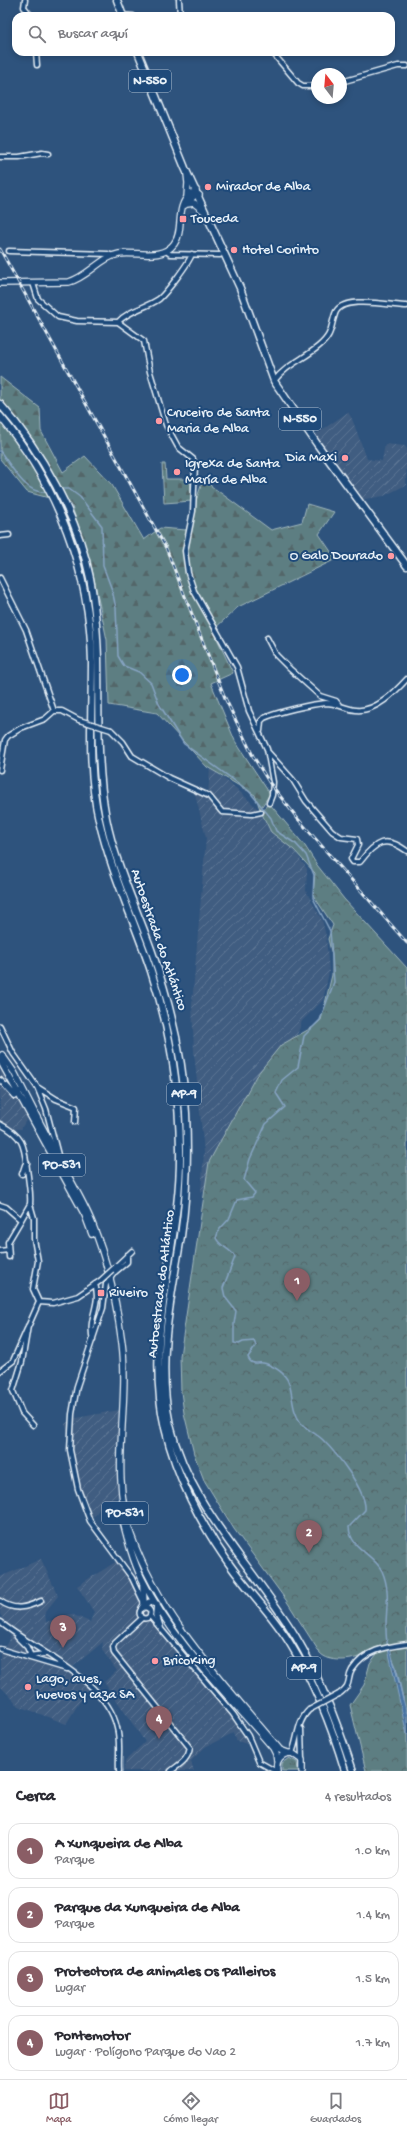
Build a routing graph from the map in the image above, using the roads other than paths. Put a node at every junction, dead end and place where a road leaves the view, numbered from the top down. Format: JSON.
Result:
{"nodes":[{"id":1,"x":25,"y":0,"type":"edge"},
{"id":2,"x":118,"y":0,"type":"edge"},
{"id":3,"x":179,"y":0,"type":"edge"},
{"id":4,"x":28,"y":12,"type":"edge"},
{"id":5,"x":121,"y":12,"type":"edge"},
{"id":6,"x":180,"y":12,"type":"edge"},
{"id":7,"x":36,"y":56,"type":"edge"},
{"id":8,"x":140,"y":56,"type":"edge"},
{"id":9,"x":275,"y":56,"type":"edge"},
{"id":10,"x":37,"y":65,"type":"dead end"},
{"id":11,"x":407,"y":66,"type":"edge"},
{"id":12,"x":347,"y":80,"type":"edge"},
{"id":13,"x":311,"y":86,"type":"edge"},
{"id":14,"x":48,"y":154,"type":"dead end"},
{"id":15,"x":0,"y":157,"type":"edge"},
{"id":16,"x":188,"y":169,"type":"junction"},
{"id":17,"x":196,"y":192,"type":"junction"},
{"id":18,"x":187,"y":200,"type":"junction"},
{"id":19,"x":206,"y":212,"type":"junction"},
{"id":20,"x":9,"y":250,"type":"dead end"},
{"id":21,"x":166,"y":251,"type":"junction"},
{"id":22,"x":192,"y":254,"type":"junction"},
{"id":23,"x":223,"y":255,"type":"junction"},
{"id":24,"x":113,"y":256,"type":"junction"},
{"id":25,"x":0,"y":283,"type":"edge"},
{"id":26,"x":33,"y":283,"type":"junction"},
{"id":27,"x":407,"y":306,"type":"edge"},
{"id":28,"x":118,"y":322,"type":"junction"},
{"id":29,"x":274,"y":382,"type":"junction"},
{"id":30,"x":0,"y":404,"type":"edge"},
{"id":31,"x":0,"y":416,"type":"edge"},
{"id":32,"x":9,"y":535,"type":"dead end"},
{"id":33,"x":0,"y":536,"type":"edge"},
{"id":34,"x":407,"y":566,"type":"edge"},
{"id":35,"x":0,"y":578,"type":"edge"},
{"id":36,"x":267,"y":638,"type":"dead end"},
{"id":37,"x":407,"y":679,"type":"edge"},
{"id":38,"x":339,"y":706,"type":"junction"},
{"id":39,"x":54,"y":711,"type":"junction"},
{"id":40,"x":260,"y":731,"type":"junction"},
{"id":41,"x":268,"y":752,"type":"junction"},
{"id":42,"x":0,"y":770,"type":"edge"},
{"id":43,"x":268,"y":803,"type":"dead end"},
{"id":44,"x":261,"y":812,"type":"dead end"},
{"id":45,"x":407,"y":851,"type":"edge"},
{"id":46,"x":0,"y":1026,"type":"edge"},
{"id":47,"x":1,"y":1055,"type":"edge"},
{"id":48,"x":0,"y":1080,"type":"edge"},
{"id":49,"x":12,"y":1082,"type":"junction"},
{"id":50,"x":6,"y":1086,"type":"junction"},
{"id":51,"x":37,"y":1087,"type":"junction"},
{"id":52,"x":17,"y":1095,"type":"junction"},
{"id":53,"x":39,"y":1122,"type":"junction"},
{"id":54,"x":74,"y":1122,"type":"dead end"},
{"id":55,"x":0,"y":1124,"type":"edge"},
{"id":56,"x":58,"y":1158,"type":"junction"},
{"id":57,"x":27,"y":1163,"type":"junction"},
{"id":58,"x":22,"y":1174,"type":"dead end"},
{"id":59,"x":30,"y":1204,"type":"junction"},
{"id":60,"x":0,"y":1205,"type":"edge"},
{"id":61,"x":21,"y":1220,"type":"junction"},
{"id":62,"x":8,"y":1250,"type":"junction"},
{"id":63,"x":0,"y":1251,"type":"edge"},
{"id":64,"x":132,"y":1251,"type":"dead end"},
{"id":65,"x":127,"y":1255,"type":"junction"},
{"id":66,"x":9,"y":1258,"type":"dead end"},
{"id":67,"x":107,"y":1282,"type":"junction"},
{"id":68,"x":95,"y":1284,"type":"junction"},
{"id":69,"x":38,"y":1302,"type":"junction"},
{"id":70,"x":28,"y":1326,"type":"junction"},
{"id":71,"x":93,"y":1341,"type":"junction"},
{"id":72,"x":0,"y":1371,"type":"edge"},
{"id":73,"x":33,"y":1425,"type":"dead end"},
{"id":74,"x":140,"y":1557,"type":"junction"},
{"id":75,"x":142,"y":1576,"type":"junction"},
{"id":76,"x":132,"y":1578,"type":"junction"},
{"id":77,"x":0,"y":1601,"type":"edge"},
{"id":78,"x":41,"y":1601,"type":"dead end"},
{"id":79,"x":156,"y":1604,"type":"junction"},
{"id":80,"x":143,"y":1606,"type":"junction"},
{"id":81,"x":150,"y":1616,"type":"junction"},
{"id":82,"x":142,"y":1618,"type":"junction"},
{"id":83,"x":0,"y":1622,"type":"edge"},
{"id":84,"x":160,"y":1627,"type":"junction"},
{"id":85,"x":11,"y":1631,"type":"junction"},
{"id":86,"x":407,"y":1644,"type":"edge"},
{"id":87,"x":0,"y":1649,"type":"edge"},
{"id":88,"x":44,"y":1654,"type":"junction"},
{"id":89,"x":24,"y":1656,"type":"junction"},
{"id":90,"x":30,"y":1656,"type":"junction"},
{"id":91,"x":38,"y":1661,"type":"junction"},
{"id":92,"x":69,"y":1670,"type":"junction"},
{"id":93,"x":247,"y":1710,"type":"junction"},
{"id":94,"x":301,"y":1719,"type":"junction"},
{"id":95,"x":290,"y":1753,"type":"junction"},
{"id":96,"x":302,"y":1760,"type":"junction"},
{"id":97,"x":277,"y":1762,"type":"junction"},
{"id":98,"x":260,"y":1764,"type":"junction"},
{"id":99,"x":303,"y":1770,"type":"edge"},
{"id":100,"x":119,"y":1771,"type":"edge"},
{"id":101,"x":171,"y":1771,"type":"edge"},
{"id":102,"x":276,"y":1771,"type":"edge"},
{"id":103,"x":345,"y":1771,"type":"edge"},
{"id":104,"x":353,"y":1771,"type":"edge"}],
"edges":[{"from":1,"to":4,"type":"street"},
{"from":2,"to":5,"type":"highway"},
{"from":3,"to":6,"type":"street"},
{"from":7,"to":10,"type":"street"},
{"from":8,"to":16,"type":"highway","number":"N-550"},
{"from":9,"to":13,"type":"street"},
{"from":11,"to":12,"type":"street"},
{"from":14,"to":15,"type":"street"},
{"from":16,"to":17,"type":"highway","number":"N-550"},
{"from":16,"to":18,"type":"main road"},
{"from":16,"to":19,"type":"highway","number":"N-550"},
{"from":17,"to":18,"type":"main road"},
{"from":17,"to":19,"type":"highway","number":"N-550"},
{"from":18,"to":19,"type":"main road"},
{"from":18,"to":21,"type":"main road"},
{"from":19,"to":23,"type":"highway","number":"N-550"},
{"from":20,"to":24,"type":"street"},
{"from":21,"to":22,"type":"street"},
{"from":21,"to":24,"type":"main road"},
{"from":22,"to":23,"type":"street"},
{"from":22,"to":28,"type":"street"},
{"from":23,"to":29,"type":"highway","number":"N-550"},
{"from":24,"to":26,"type":"main road"},
{"from":25,"to":26,"type":"main road"},
{"from":26,"to":28,"type":"street"},
{"from":27,"to":29,"type":"street"},
{"from":28,"to":40,"type":"street"},
{"from":29,"to":34,"type":"highway","number":"N-550"},
{"from":30,"to":104,"type":"highway","name":"Autoestrada do Atlántico","number":"AP-9"},
{"from":31,"to":103,"type":"highway","name":"Autoestrada do Atlántico","number":"AP-9"},
{"from":32,"to":33,"type":"street"},
{"from":35,"to":39,"type":"street"},
{"from":36,"to":38,"type":"street"},
{"from":37,"to":38,"type":"street"},
{"from":38,"to":40,"type":"street"},
{"from":39,"to":42,"type":"street"},
{"from":39,"to":44,"type":"street","bridge":true},
{"from":40,"to":41,"type":"street"},
{"from":41,"to":43,"type":"street"},
{"from":41,"to":45,"type":"street"},
{"from":46,"to":51,"type":"street"},
{"from":47,"to":49,"type":"main road","number":"PO-531"},
{"from":47,"to":52,"type":"main road"},
{"from":47,"to":53,"type":"main road","number":"PO-531"},
{"from":48,"to":50,"type":"street"},
{"from":49,"to":50,"type":"main road"},
{"from":49,"to":52,"type":"main road","number":"PO-531"},
{"from":50,"to":52,"type":"main road"},
{"from":51,"to":54,"type":"street"},
{"from":51,"to":56,"type":"street"},
{"from":52,"to":53,"type":"main road"},
{"from":52,"to":67,"type":"main road","number":"PO-531"},
{"from":53,"to":56,"type":"main road","number":"PO-531"},
{"from":55,"to":57,"type":"street"},
{"from":56,"to":67,"type":"main road","number":"PO-531"},
{"from":57,"to":58,"type":"street"},
{"from":57,"to":59,"type":"street"},
{"from":59,"to":61,"type":"street"},
{"from":59,"to":69,"type":"street"},
{"from":60,"to":61,"type":"street"},
{"from":61,"to":62,"type":"street"},
{"from":62,"to":63,"type":"street"},
{"from":62,"to":66,"type":"street"},
{"from":64,"to":65,"type":"street"},
{"from":65,"to":67,"type":"street"},
{"from":65,"to":68,"type":"street","bridge":true},
{"from":67,"to":71,"type":"street"},
{"from":67,"to":74,"type":"main road","number":"PO-531"},
{"from":67,"to":75,"type":"main road","number":"PO-531"},
{"from":68,"to":69,"type":"street"},
{"from":68,"to":71,"type":"street"},
{"from":69,"to":70,"type":"street"},
{"from":70,"to":72,"type":"street"},
{"from":70,"to":73,"type":"street"},
{"from":71,"to":76,"type":"street"},
{"from":74,"to":75,"type":"main road"},
{"from":74,"to":93,"type":"main road","number":"PO-531"},
{"from":75,"to":76,"type":"street"},
{"from":75,"to":79,"type":"main road","number":"PO-531"},
{"from":75,"to":80,"type":"main road"},
{"from":76,"to":80,"type":"street"},
{"from":77,"to":78,"type":"street"},
{"from":79,"to":80,"type":"main road"},
{"from":79,"to":84,"type":"main road"},
{"from":79,"to":93,"type":"main road"},
{"from":79,"to":97,"type":"main road","number":"PO-531"},
{"from":80,"to":81,"type":"street"},
{"from":80,"to":82,"type":"street"},
{"from":81,"to":82,"type":"street"},
{"from":81,"to":84,"type":"street"},
{"from":82,"to":101,"type":"street"},
{"from":83,"to":85,"type":"street"},
{"from":84,"to":98,"type":"street"},
{"from":85,"to":88,"type":"street"},
{"from":85,"to":90,"type":"street"},
{"from":86,"to":94,"type":"street","bridge":true},
{"from":87,"to":89,"type":"street"},
{"from":88,"to":90,"type":"street"},
{"from":88,"to":91,"type":"street"},
{"from":88,"to":92,"type":"street"},
{"from":89,"to":90,"type":"street"},
{"from":89,"to":91,"type":"street"},
{"from":91,"to":92,"type":"street"},
{"from":92,"to":100,"type":"street"},
{"from":93,"to":95,"type":"main road","number":"PO-531"},
{"from":94,"to":95,"type":"street"},
{"from":94,"to":96,"type":"street"},
{"from":95,"to":96,"type":"main road","number":"PO-531"},
{"from":95,"to":97,"type":"main road"},
{"from":96,"to":99,"type":"main road"},
{"from":97,"to":98,"type":"street"},
{"from":97,"to":102,"type":"main road","number":"PO-531"},
{"from":98,"to":102,"type":"street"}]}
